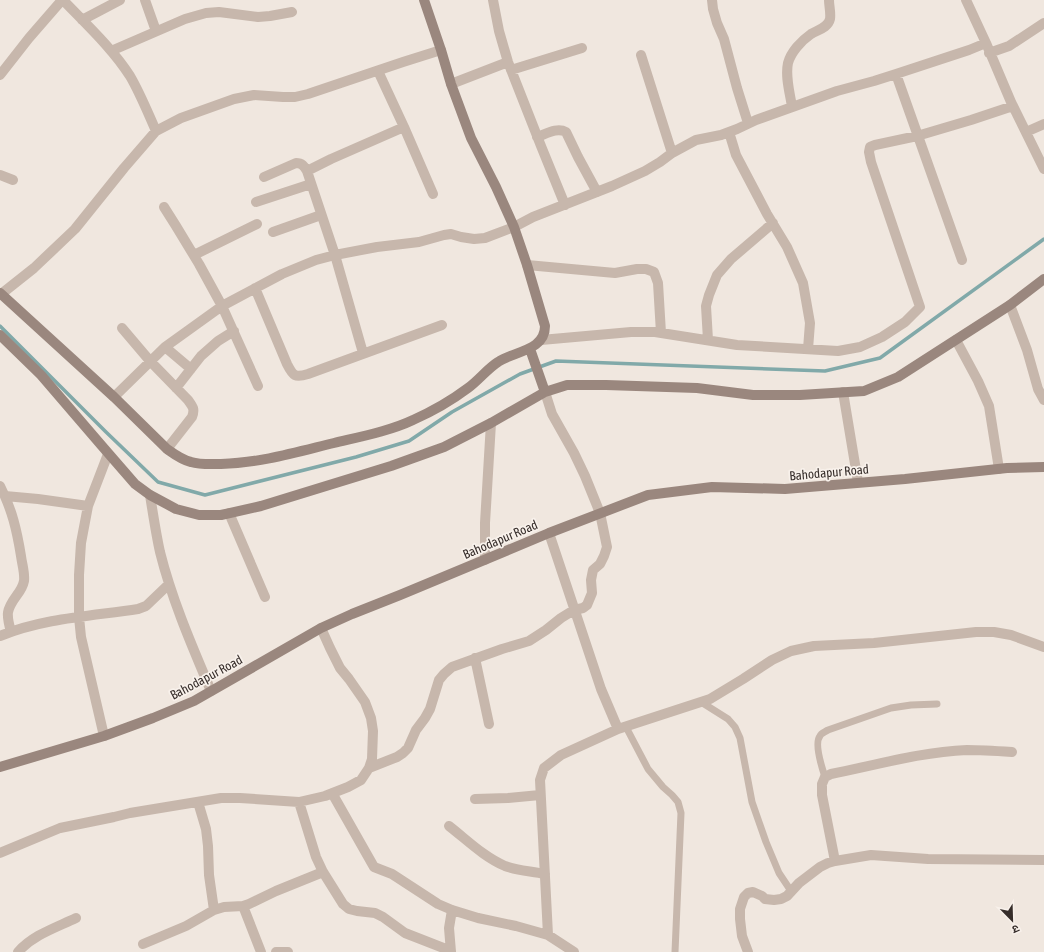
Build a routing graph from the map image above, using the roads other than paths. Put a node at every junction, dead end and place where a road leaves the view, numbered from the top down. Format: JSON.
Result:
{"nodes":[{"id":1,"x":63,"y":0,"type":"edge"},
{"id":2,"x":120,"y":0,"type":"edge"},
{"id":3,"x":144,"y":0,"type":"edge"},
{"id":4,"x":424,"y":0,"type":"edge"},
{"id":5,"x":493,"y":0,"type":"edge"},
{"id":6,"x":712,"y":0,"type":"edge"},
{"id":7,"x":829,"y":0,"type":"edge"},
{"id":8,"x":966,"y":0,"type":"edge"},
{"id":9,"x":292,"y":12,"type":"dead end"},
{"id":10,"x":82,"y":20,"type":"junction"},
{"id":11,"x":1044,"y":23,"type":"edge"},
{"id":12,"x":156,"y":31,"type":"junction"},
{"id":13,"x":582,"y":48,"type":"dead end"},
{"id":14,"x":988,"y":48,"type":"junction"},
{"id":15,"x":441,"y":50,"type":"junction"},
{"id":16,"x":111,"y":51,"type":"junction"},
{"id":17,"x":641,"y":55,"type":"dead end"},
{"id":18,"x":509,"y":66,"type":"junction"},
{"id":19,"x":378,"y":71,"type":"junction"},
{"id":20,"x":896,"y":74,"type":"junction"},
{"id":21,"x":0,"y":75,"type":"edge"},
{"id":22,"x":451,"y":84,"type":"junction"},
{"id":23,"x":1013,"y":106,"type":"junction"},
{"id":24,"x":792,"y":107,"type":"junction"},
{"id":25,"x":748,"y":124,"type":"junction"},
{"id":26,"x":1044,"y":124,"type":"edge"},
{"id":27,"x":404,"y":127,"type":"junction"},
{"id":28,"x":156,"y":131,"type":"junction"},
{"id":29,"x":729,"y":132,"type":"junction"},
{"id":30,"x":1026,"y":132,"type":"junction"},
{"id":31,"x":918,"y":136,"type":"junction"},
{"id":32,"x":537,"y":137,"type":"junction"},
{"id":33,"x":672,"y":152,"type":"junction"},
{"id":34,"x":1044,"y":169,"type":"edge"},
{"id":35,"x":307,"y":171,"type":"junction"},
{"id":36,"x":0,"y":175,"type":"edge"},
{"id":37,"x":264,"y":177,"type":"dead end"},
{"id":38,"x":13,"y":180,"type":"dead end"},
{"id":39,"x":311,"y":184,"type":"junction"},
{"id":40,"x":597,"y":192,"type":"junction"},
{"id":41,"x":433,"y":194,"type":"dead end"},
{"id":42,"x":256,"y":202,"type":"dead end"},
{"id":43,"x":565,"y":204,"type":"junction"},
{"id":44,"x":164,"y":207,"type":"dead end"},
{"id":45,"x":321,"y":215,"type":"junction"},
{"id":46,"x":773,"y":223,"type":"junction"},
{"id":47,"x":256,"y":224,"type":"dead end"},
{"id":48,"x":514,"y":227,"type":"junction"},
{"id":49,"x":273,"y":232,"type":"dead end"},
{"id":50,"x":194,"y":255,"type":"junction"},
{"id":51,"x":335,"y":255,"type":"junction"},
{"id":52,"x":962,"y":260,"type":"dead end"},
{"id":53,"x":527,"y":265,"type":"junction"},
{"id":54,"x":1044,"y":280,"type":"edge"},
{"id":55,"x":255,"y":288,"type":"junction"},
{"id":56,"x":1,"y":294,"type":"edge"},
{"id":57,"x":1010,"y":305,"type":"junction"},
{"id":58,"x":222,"y":306,"type":"junction"},
{"id":59,"x":442,"y":325,"type":"dead end"},
{"id":60,"x":122,"y":328,"type":"dead end"},
{"id":61,"x":234,"y":331,"type":"junction"},
{"id":62,"x":661,"y":333,"type":"junction"},
{"id":63,"x":0,"y":335,"type":"edge"},
{"id":64,"x":541,"y":340,"type":"junction"},
{"id":65,"x":708,"y":340,"type":"junction"},
{"id":66,"x":956,"y":340,"type":"junction"},
{"id":67,"x":165,"y":347,"type":"junction"},
{"id":68,"x":808,"y":349,"type":"junction"},
{"id":69,"x":532,"y":353,"type":"junction"},
{"id":70,"x":363,"y":354,"type":"junction"},
{"id":71,"x":150,"y":361,"type":"junction"},
{"id":72,"x":191,"y":369,"type":"junction"},
{"id":73,"x":258,"y":386,"type":"dead end"},
{"id":74,"x":176,"y":388,"type":"junction"},
{"id":75,"x":546,"y":392,"type":"junction"},
{"id":76,"x":843,"y":392,"type":"junction"},
{"id":77,"x":114,"y":397,"type":"junction"},
{"id":78,"x":1044,"y":400,"type":"edge"},
{"id":79,"x":491,"y":423,"type":"junction"},
{"id":80,"x":167,"y":449,"type":"junction"},
{"id":81,"x":108,"y":454,"type":"junction"},
{"id":82,"x":1044,"y":467,"type":"edge"},
{"id":83,"x":999,"y":469,"type":"junction"},
{"id":84,"x":858,"y":482,"type":"junction"},
{"id":85,"x":0,"y":486,"type":"edge"},
{"id":86,"x":150,"y":495,"type":"junction"},
{"id":87,"x":5,"y":496,"type":"junction"},
{"id":88,"x":88,"y":506,"type":"junction"},
{"id":89,"x":229,"y":513,"type":"junction"},
{"id":90,"x":600,"y":514,"type":"junction"},
{"id":91,"x":549,"y":532,"type":"junction"},
{"id":92,"x":485,"y":560,"type":"junction"},
{"id":93,"x":169,"y":584,"type":"junction"},
{"id":94,"x":265,"y":597,"type":"dead end"},
{"id":95,"x":574,"y":610,"type":"junction"},
{"id":96,"x":79,"y":617,"type":"junction"},
{"id":97,"x":322,"y":628,"type":"junction"},
{"id":98,"x":11,"y":632,"type":"junction"},
{"id":99,"x":0,"y":636,"type":"edge"},
{"id":100,"x":1044,"y":647,"type":"edge"},
{"id":101,"x":475,"y":658,"type":"junction"},
{"id":102,"x":211,"y":691,"type":"junction"},
{"id":103,"x":701,"y":702,"type":"junction"},
{"id":104,"x":938,"y":704,"type":"dead end"},
{"id":105,"x":490,"y":724,"type":"dead end"},
{"id":106,"x":622,"y":728,"type":"junction"},
{"id":107,"x":104,"y":736,"type":"junction"},
{"id":108,"x":1012,"y":752,"type":"dead end"},
{"id":109,"x":0,"y":767,"type":"edge"},
{"id":110,"x":369,"y":768,"type":"junction"},
{"id":111,"x":825,"y":777,"type":"junction"},
{"id":112,"x":332,"y":793,"type":"junction"},
{"id":113,"x":540,"y":795,"type":"junction"},
{"id":114,"x":475,"y":799,"type":"dead end"},
{"id":115,"x":198,"y":802,"type":"junction"},
{"id":116,"x":299,"y":802,"type":"junction"},
{"id":117,"x":449,"y":826,"type":"dead end"},
{"id":118,"x":0,"y":853,"type":"edge"},
{"id":119,"x":1044,"y":860,"type":"edge"},
{"id":120,"x":835,"y":861,"type":"junction"},
{"id":121,"x":323,"y":872,"type":"junction"},
{"id":122,"x":545,"y":874,"type":"junction"},
{"id":123,"x":791,"y":891,"type":"junction"},
{"id":124,"x":243,"y":906,"type":"junction"},
{"id":125,"x":214,"y":910,"type":"junction"},
{"id":126,"x":452,"y":910,"type":"junction"},
{"id":127,"x":76,"y":918,"type":"dead end"},
{"id":128,"x":548,"y":935,"type":"junction"},
{"id":129,"x":143,"y":944,"type":"dead end"},
{"id":130,"x":451,"y":951,"type":"edge"},
{"id":131,"x":18,"y":952,"type":"edge"},
{"id":132,"x":261,"y":952,"type":"edge"},
{"id":133,"x":276,"y":952,"type":"edge"},
{"id":134,"x":288,"y":952,"type":"edge"},
{"id":135,"x":574,"y":952,"type":"edge"},
{"id":136,"x":675,"y":952,"type":"edge"},
{"id":137,"x":748,"y":952,"type":"edge"}],
"edges":[{"from":1,"to":10,"type":"street"},
{"from":1,"to":21,"type":"street"},
{"from":2,"to":10,"type":"street"},
{"from":3,"to":12,"type":"street"},
{"from":4,"to":15,"type":"street"},
{"from":5,"to":18,"type":"street"},
{"from":6,"to":25,"type":"street"},
{"from":7,"to":24,"type":"street"},
{"from":8,"to":14,"type":"street"},
{"from":9,"to":12,"type":"street"},
{"from":10,"to":16,"type":"street"},
{"from":11,"to":14,"type":"street"},
{"from":12,"to":16,"type":"street"},
{"from":13,"to":18,"type":"street"},
{"from":14,"to":20,"type":"street"},
{"from":14,"to":23,"type":"street"},
{"from":15,"to":19,"type":"street"},
{"from":15,"to":22,"type":"street"},
{"from":16,"to":28,"type":"street"},
{"from":17,"to":33,"type":"street"},
{"from":18,"to":22,"type":"street"},
{"from":18,"to":32,"type":"street"},
{"from":19,"to":27,"type":"street"},
{"from":19,"to":28,"type":"street"},
{"from":20,"to":24,"type":"street"},
{"from":20,"to":31,"type":"street"},
{"from":22,"to":48,"type":"street"},
{"from":23,"to":30,"type":"street"},
{"from":23,"to":31,"type":"street"},
{"from":24,"to":25,"type":"street"},
{"from":25,"to":29,"type":"street"},
{"from":26,"to":30,"type":"street"},
{"from":27,"to":35,"type":"street"},
{"from":27,"to":41,"type":"street"},
{"from":28,"to":56,"type":"street"},
{"from":29,"to":33,"type":"street"},
{"from":29,"to":46,"type":"street"},
{"from":30,"to":34,"type":"street"},
{"from":31,"to":52,"type":"street"},
{"from":31,"to":68,"type":"street"},
{"from":32,"to":40,"type":"street"},
{"from":32,"to":43,"type":"street"},
{"from":33,"to":40,"type":"street"},
{"from":35,"to":37,"type":"street"},
{"from":35,"to":39,"type":"street"},
{"from":36,"to":38,"type":"street"},
{"from":39,"to":42,"type":"street"},
{"from":39,"to":45,"type":"street"},
{"from":40,"to":43,"type":"street"},
{"from":43,"to":48,"type":"street"},
{"from":44,"to":50,"type":"street"},
{"from":45,"to":49,"type":"street"},
{"from":45,"to":51,"type":"street"},
{"from":46,"to":65,"type":"street"},
{"from":46,"to":68,"type":"street"},
{"from":47,"to":50,"type":"street"},
{"from":48,"to":51,"type":"street"},
{"from":48,"to":53,"type":"street"},
{"from":50,"to":58,"type":"street"},
{"from":51,"to":55,"type":"street"},
{"from":51,"to":70,"type":"street"},
{"from":53,"to":62,"type":"street"},
{"from":53,"to":64,"type":"street"},
{"from":54,"to":57,"type":"street"},
{"from":55,"to":58,"type":"street"},
{"from":55,"to":70,"type":"street"},
{"from":56,"to":77,"type":"street"},
{"from":57,"to":66,"type":"street"},
{"from":57,"to":78,"type":"street"},
{"from":58,"to":61,"type":"street"},
{"from":58,"to":67,"type":"street"},
{"from":59,"to":70,"type":"street"},
{"from":60,"to":71,"type":"street"},
{"from":61,"to":72,"type":"street"},
{"from":61,"to":73,"type":"street"},
{"from":62,"to":64,"type":"street"},
{"from":62,"to":65,"type":"street"},
{"from":63,"to":81,"type":"street"},
{"from":64,"to":69,"type":"street"},
{"from":65,"to":68,"type":"street"},
{"from":66,"to":76,"type":"street"},
{"from":66,"to":83,"type":"street"},
{"from":67,"to":71,"type":"street"},
{"from":67,"to":72,"type":"street"},
{"from":69,"to":75,"type":"street"},
{"from":69,"to":80,"type":"street"},
{"from":71,"to":74,"type":"street"},
{"from":71,"to":77,"type":"street"},
{"from":72,"to":74,"type":"street"},
{"from":74,"to":80,"type":"street"},
{"from":75,"to":76,"type":"street"},
{"from":75,"to":79,"type":"street"},
{"from":75,"to":90,"type":"street"},
{"from":76,"to":84,"type":"street"},
{"from":77,"to":80,"type":"street"},
{"from":79,"to":89,"type":"street"},
{"from":79,"to":92,"type":"street"},
{"from":81,"to":86,"type":"street"},
{"from":81,"to":88,"type":"street"},
{"from":82,"to":83,"type":"street","name":"Bahodapur Road"},
{"from":83,"to":84,"type":"street","name":"Bahodapur Road"},
{"from":84,"to":90,"type":"street","name":"Bahodapur Road"},
{"from":85,"to":87,"type":"street"},
{"from":86,"to":89,"type":"street"},
{"from":86,"to":93,"type":"street"},
{"from":87,"to":88,"type":"street"},
{"from":87,"to":98,"type":"street"},
{"from":88,"to":96,"type":"street"},
{"from":89,"to":94,"type":"street"},
{"from":90,"to":91,"type":"street","name":"Bahodapur Road"},
{"from":90,"to":95,"type":"street"},
{"from":91,"to":92,"type":"street","name":"Bahodapur Road"},
{"from":91,"to":95,"type":"street"},
{"from":92,"to":97,"type":"street","name":"Bahodapur Road"},
{"from":93,"to":96,"type":"street"},
{"from":93,"to":102,"type":"street"},
{"from":95,"to":101,"type":"street"},
{"from":95,"to":106,"type":"street"},
{"from":96,"to":98,"type":"street"},
{"from":96,"to":107,"type":"street"},
{"from":97,"to":102,"type":"street","name":"Bahodapur Road"},
{"from":97,"to":110,"type":"street"},
{"from":98,"to":99,"type":"street"},
{"from":100,"to":103,"type":"street"},
{"from":101,"to":105,"type":"street"},
{"from":101,"to":110,"type":"street"},
{"from":102,"to":107,"type":"street","name":"Bahodapur Road"},
{"from":103,"to":106,"type":"street"},
{"from":103,"to":123,"type":"lane"},
{"from":104,"to":111,"type":"lane"},
{"from":106,"to":113,"type":"street"},
{"from":106,"to":136,"type":"lane"},
{"from":107,"to":109,"type":"street","name":"Bahodapur Road"},
{"from":108,"to":111,"type":"street"},
{"from":110,"to":112,"type":"street"},
{"from":111,"to":120,"type":"street"},
{"from":112,"to":116,"type":"street"},
{"from":112,"to":126,"type":"street"},
{"from":113,"to":114,"type":"street"},
{"from":113,"to":122,"type":"street"},
{"from":115,"to":116,"type":"street"},
{"from":115,"to":118,"type":"street"},
{"from":115,"to":125,"type":"street"},
{"from":116,"to":121,"type":"street"},
{"from":117,"to":122,"type":"street"},
{"from":119,"to":120,"type":"street"},
{"from":120,"to":123,"type":"street"},
{"from":121,"to":124,"type":"street"},
{"from":121,"to":130,"type":"street"},
{"from":122,"to":128,"type":"street"},
{"from":123,"to":137,"type":"street"},
{"from":124,"to":125,"type":"street"},
{"from":124,"to":132,"type":"street"},
{"from":125,"to":129,"type":"street"},
{"from":126,"to":128,"type":"street"},
{"from":126,"to":130,"type":"street"},
{"from":127,"to":131,"type":"street"},
{"from":128,"to":135,"type":"street"},
{"from":133,"to":134,"type":"street"}]}
